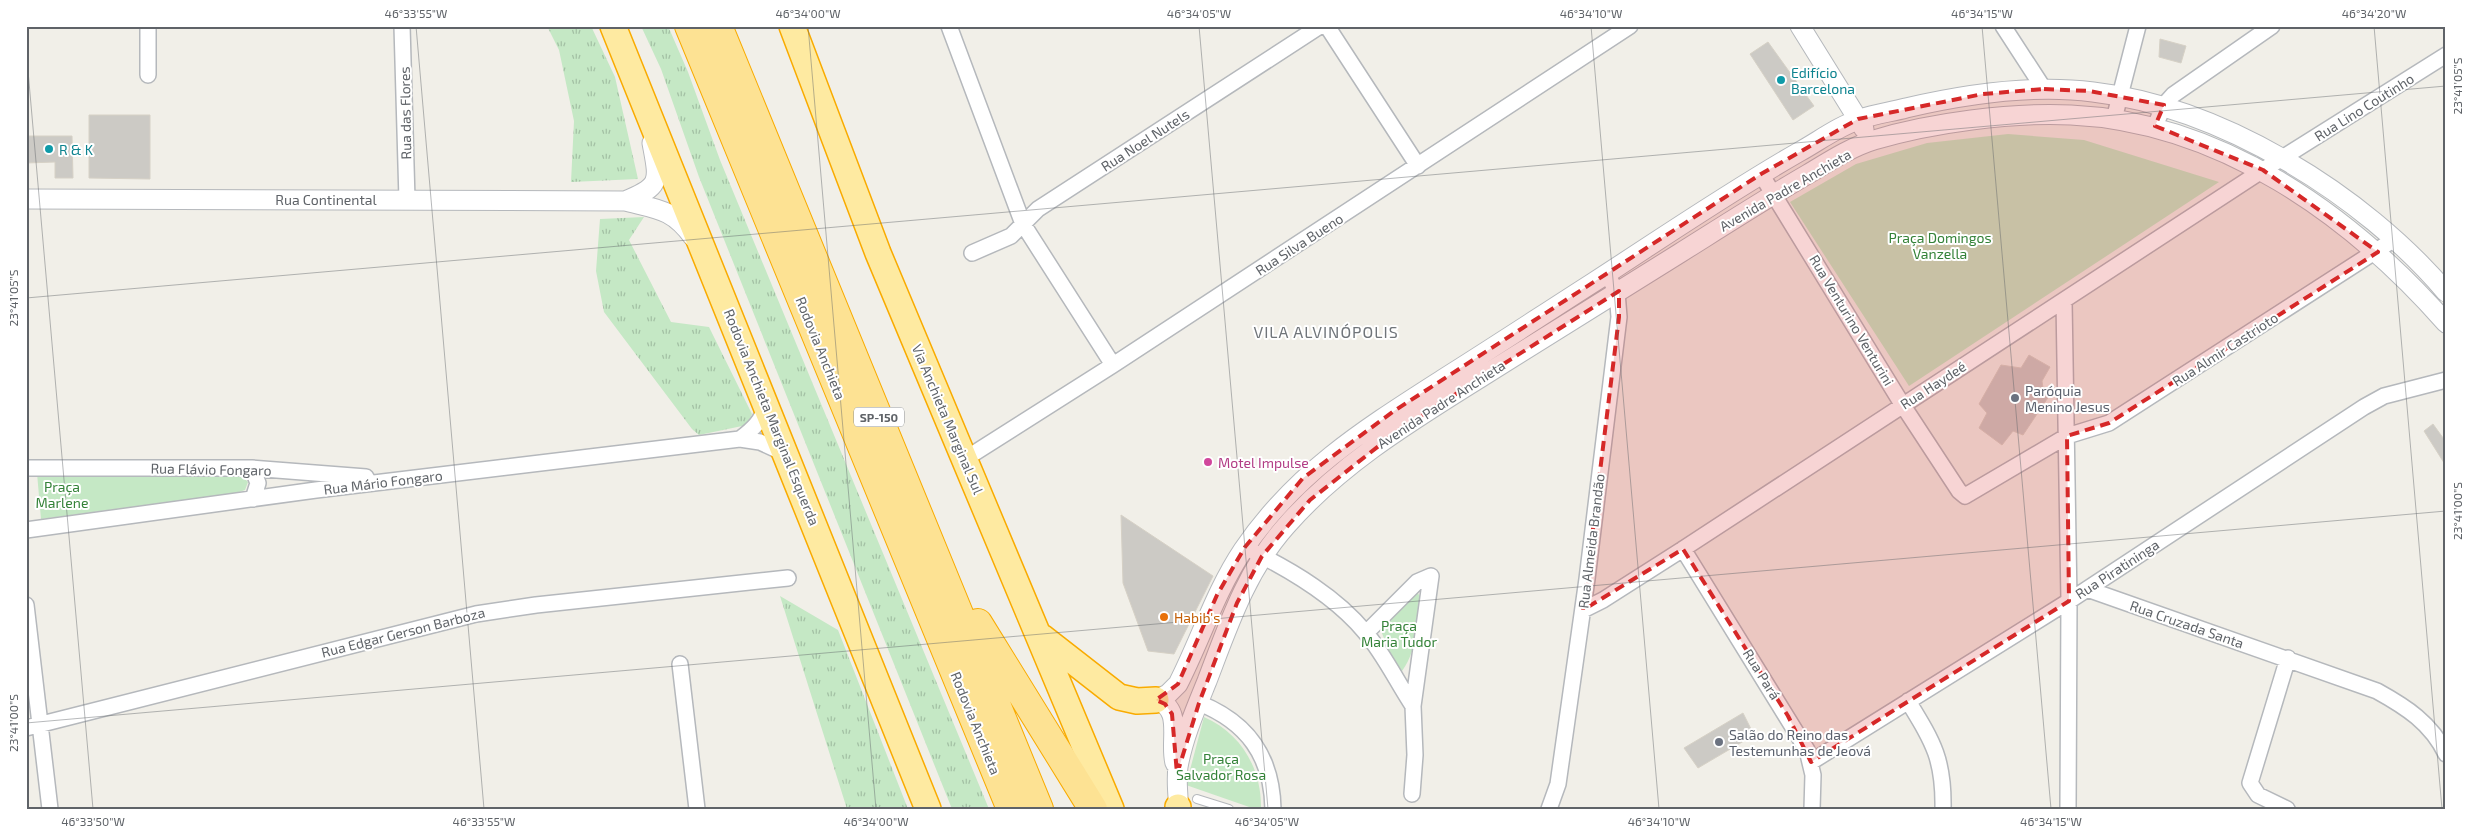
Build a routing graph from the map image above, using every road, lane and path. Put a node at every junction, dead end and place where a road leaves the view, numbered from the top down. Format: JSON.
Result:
{"nodes":[{"id":1,"x":148,"y":26,"type":"edge"},
{"id":2,"x":402,"y":26,"type":"edge"},
{"id":3,"x":613,"y":26,"type":"edge"},
{"id":4,"x":689,"y":26,"type":"edge"},
{"id":5,"x":718,"y":26,"type":"edge"},
{"id":6,"x":792,"y":26,"type":"edge"},
{"id":7,"x":949,"y":26,"type":"edge"},
{"id":8,"x":1320,"y":26,"type":"edge"},
{"id":9,"x":1326,"y":26,"type":"edge"},
{"id":10,"x":1630,"y":26,"type":"edge"},
{"id":11,"x":1800,"y":26,"type":"edge"},
{"id":12,"x":2003,"y":26,"type":"edge"},
{"id":13,"x":2138,"y":26,"type":"edge"},
{"id":14,"x":2272,"y":26,"type":"edge"},
{"id":15,"x":2446,"y":55,"type":"edge"},
{"id":16,"x":148,"y":75,"type":"dead end"},
{"id":17,"x":2044,"y":89,"type":"junction"},
{"id":18,"x":2119,"y":96,"type":"junction"},
{"id":19,"x":2164,"y":105,"type":"junction"},
{"id":20,"x":646,"y":106,"type":"junction"},
{"id":21,"x":1858,"y":119,"type":"junction"},
{"id":22,"x":2114,"y":119,"type":"junction"},
{"id":23,"x":2155,"y":126,"type":"junction"},
{"id":24,"x":1871,"y":140,"type":"junction"},
{"id":25,"x":2282,"y":158,"type":"junction"},
{"id":26,"x":1418,"y":166,"type":"junction"},
{"id":27,"x":2263,"y":170,"type":"junction"},
{"id":28,"x":1761,"y":174,"type":"junction"},
{"id":29,"x":1775,"y":193,"type":"junction"},
{"id":30,"x":26,"y":198,"type":"edge"},
{"id":31,"x":407,"y":200,"type":"junction"},
{"id":32,"x":625,"y":201,"type":"junction"},
{"id":33,"x":1023,"y":224,"type":"junction"},
{"id":34,"x":2393,"y":240,"type":"junction"},
{"id":35,"x":2378,"y":252,"type":"junction"},
{"id":36,"x":972,"y":253,"type":"dead end"},
{"id":37,"x":706,"y":254,"type":"junction"},
{"id":38,"x":1607,"y":274,"type":"junction"},
{"id":39,"x":1617,"y":292,"type":"junction"},
{"id":40,"x":2446,"y":292,"type":"edge"},
{"id":41,"x":2064,"y":301,"type":"junction"},
{"id":42,"x":2446,"y":323,"type":"edge"},
{"id":43,"x":1113,"y":365,"type":"junction"},
{"id":44,"x":2446,"y":380,"type":"edge"},
{"id":45,"x":2427,"y":387,"type":"junction"},
{"id":46,"x":2446,"y":388,"type":"edge"},
{"id":47,"x":1902,"y":404,"type":"junction"},
{"id":48,"x":766,"y":406,"type":"junction"},
{"id":49,"x":2067,"y":436,"type":"junction"},
{"id":50,"x":740,"y":439,"type":"junction"},
{"id":51,"x":786,"y":454,"type":"junction"},
{"id":52,"x":965,"y":459,"type":"junction"},
{"id":53,"x":26,"y":468,"type":"edge"},
{"id":54,"x":252,"y":468,"type":"junction"},
{"id":55,"x":395,"y":480,"type":"junction"},
{"id":56,"x":253,"y":499,"type":"junction"},
{"id":57,"x":26,"y":530,"type":"edge"},
{"id":58,"x":1245,"y":547,"type":"junction"},
{"id":59,"x":1683,"y":549,"type":"junction"},
{"id":60,"x":1262,"y":556,"type":"junction"},
{"id":61,"x":939,"y":563,"type":"junction"},
{"id":62,"x":788,"y":578,"type":"dead end"},
{"id":63,"x":2087,"y":589,"type":"junction"},
{"id":64,"x":2069,"y":601,"type":"junction"},
{"id":65,"x":26,"y":605,"type":"edge"},
{"id":66,"x":1583,"y":610,"type":"junction"},
{"id":67,"x":1366,"y":632,"type":"junction"},
{"id":68,"x":1040,"y":635,"type":"junction"},
{"id":69,"x":1194,"y":652,"type":"junction"},
{"id":70,"x":2288,"y":658,"type":"junction"},
{"id":71,"x":680,"y":664,"type":"dead end"},
{"id":72,"x":1156,"y":700,"type":"junction"},
{"id":73,"x":1908,"y":700,"type":"junction"},
{"id":74,"x":1199,"y":703,"type":"junction"},
{"id":75,"x":1413,"y":706,"type":"junction"},
{"id":76,"x":33,"y":727,"type":"edge"},
{"id":77,"x":2446,"y":754,"type":"edge"},
{"id":78,"x":1811,"y":762,"type":"junction"},
{"id":79,"x":1178,"y":774,"type":"junction"},
{"id":80,"x":1412,"y":794,"type":"dead end"},
{"id":81,"x":1183,"y":806,"type":"edge"},
{"id":82,"x":50,"y":809,"type":"edge"},
{"id":83,"x":697,"y":809,"type":"edge"},
{"id":84,"x":928,"y":809,"type":"edge"},
{"id":85,"x":1011,"y":809,"type":"edge"},
{"id":86,"x":1039,"y":809,"type":"edge"},
{"id":87,"x":1093,"y":809,"type":"edge"},
{"id":88,"x":1112,"y":809,"type":"edge"},
{"id":89,"x":1229,"y":809,"type":"edge"},
{"id":90,"x":1273,"y":809,"type":"edge"},
{"id":91,"x":1549,"y":809,"type":"edge"},
{"id":92,"x":1812,"y":809,"type":"edge"},
{"id":93,"x":1943,"y":809,"type":"edge"},
{"id":94,"x":2068,"y":809,"type":"edge"},
{"id":95,"x":2288,"y":809,"type":"edge"}],
"edges":[{"from":1,"to":16,"type":"street"},
{"from":2,"to":31,"type":"street","name":"Rua das Flores"},
{"from":3,"to":20,"type":"highway","name":"Rodovia Anchieta Marginal Esquerda"},
{"from":4,"to":85,"type":"highway","name":"Rodovia Anchieta","number":"SP-150"},
{"from":5,"to":61,"type":"highway","name":"Rodovia Anchieta","number":"SP-150"},
{"from":6,"to":52,"type":"highway","name":"Via Anchieta Marginal Sul"},
{"from":7,"to":33,"type":"street"},
{"from":8,"to":33,"type":"street","name":"Rua Noel Nutels"},
{"from":9,"to":26,"type":"street"},
{"from":10,"to":26,"type":"street","name":"Rua Silva Bueno"},
{"from":11,"to":21,"type":"street"},
{"from":12,"to":17,"type":"street"},
{"from":13,"to":18,"type":"street"},
{"from":14,"to":19,"type":"street"},
{"from":15,"to":25,"type":"street","name":"Rua Lino Coutinho"},
{"from":17,"to":18,"type":"street","name":"Avenida Padre Anchieta"},
{"from":17,"to":21,"type":"street","name":"Avenida Padre Anchieta"},
{"from":18,"to":19,"type":"street","name":"Avenida Padre Anchieta"},
{"from":18,"to":22,"type":"street"},
{"from":19,"to":23,"type":"street"},
{"from":19,"to":25,"type":"street","name":"Avenida Padre Anchieta"},
{"from":20,"to":32,"type":"street","name":"Rua Continental"},
{"from":20,"to":37,"type":"highway","name":"Rodovia Anchieta Marginal Esquerda"},
{"from":21,"to":24,"type":"street"},
{"from":21,"to":28,"type":"street","name":"Avenida Padre Anchieta"},
{"from":22,"to":23,"type":"street","name":"Avenida Padre Anchieta"},
{"from":22,"to":24,"type":"street","name":"Avenida Padre Anchieta"},
{"from":23,"to":27,"type":"street","name":"Avenida Padre Anchieta"},
{"from":24,"to":29,"type":"street","name":"Avenida Padre Anchieta"},
{"from":25,"to":27,"type":"street","name":"Rua Haydeé"},
{"from":25,"to":34,"type":"street","name":"Avenida Padre Anchieta"},
{"from":26,"to":43,"type":"street","name":"Rua Silva Bueno"},
{"from":27,"to":35,"type":"street","name":"Avenida Padre Anchieta"},
{"from":27,"to":41,"type":"street","name":"Rua Haydeé"},
{"from":28,"to":29,"type":"street","name":"Rua Venturino Venturini"},
{"from":28,"to":38,"type":"street","name":"Avenida Padre Anchieta"},
{"from":29,"to":39,"type":"street","name":"Avenida Padre Anchieta"},
{"from":29,"to":47,"type":"street","name":"Rua Venturino Venturini"},
{"from":30,"to":31,"type":"street","name":"Rua Continental"},
{"from":31,"to":32,"type":"street","name":"Rua Continental"},
{"from":32,"to":37,"type":"street","name":"Rua Continental"},
{"from":33,"to":36,"type":"street","name":"Rua Noel Nutels"},
{"from":33,"to":43,"type":"street"},
{"from":34,"to":35,"type":"street","name":"Rua Almir Castrioto"},
{"from":34,"to":40,"type":"street","name":"Avenida Padre Anchieta"},
{"from":35,"to":42,"type":"street","name":"Avenida Padre Anchieta"},
{"from":35,"to":49,"type":"street","name":"Rua Almir Castrioto"},
{"from":37,"to":48,"type":"highway","name":"Rodovia Anchieta Marginal Esquerda"},
{"from":38,"to":39,"type":"street","name":"Rua Almeida Brandão"},
{"from":38,"to":58,"type":"street","name":"Avenida Padre Anchieta"},
{"from":39,"to":60,"type":"street","name":"Avenida Padre Anchieta"},
{"from":39,"to":66,"type":"street","name":"Rua Almeida Brandão"},
{"from":41,"to":47,"type":"street","name":"Rua Haydeé"},
{"from":41,"to":49,"type":"street"},
{"from":43,"to":52,"type":"street","name":"Rua Silva Bueno"},
{"from":44,"to":45,"type":"street","name":"Rua Piratininga"},
{"from":45,"to":46,"type":"street","name":"Rua Piratininga"},
{"from":45,"to":63,"type":"street","name":"Rua Piratininga"},
{"from":47,"to":49,"type":"street","name":"Rua Venturino Venturini"},
{"from":47,"to":59,"type":"street","name":"Rua Haydeé"},
{"from":48,"to":50,"type":"street"},
{"from":48,"to":51,"type":"highway","name":"Rodovia Anchieta Marginal Esquerda"},
{"from":49,"to":64,"type":"street"},
{"from":50,"to":51,"type":"street","name":"Rua Mário Fongaro"},
{"from":50,"to":55,"type":"street","name":"Rua Mário Fongaro"},
{"from":51,"to":84,"type":"highway","name":"Rodovia Anchieta Marginal Esquerda"},
{"from":52,"to":68,"type":"highway","name":"Via Anchieta Marginal Sul"},
{"from":53,"to":54,"type":"street","name":"Rua Flávio Fongaro"},
{"from":54,"to":55,"type":"street","name":"Rua Flávio Fongaro"},
{"from":54,"to":56,"type":"street"},
{"from":55,"to":56,"type":"street","name":"Rua Mário Fongaro"},
{"from":56,"to":57,"type":"street","name":"Rua Mário Fongaro"},
{"from":58,"to":60,"type":"street"},
{"from":58,"to":69,"type":"street","name":"Avenida Padre Anchieta"},
{"from":59,"to":66,"type":"street","name":"Rua Haydeé"},
{"from":59,"to":78,"type":"street","name":"Rua Pará"},
{"from":60,"to":67,"type":"street"},
{"from":60,"to":74,"type":"street","name":"Avenida Padre Anchieta"},
{"from":61,"to":86,"type":"highway","name":"Rodovia Anchieta","number":"SP-150"},
{"from":61,"to":87,"type":"highway"},
{"from":62,"to":76,"type":"street","name":"Rua Edgar Gerson Barboza"},
{"from":63,"to":64,"type":"street","name":"Rua Piratininga"},
{"from":63,"to":70,"type":"street","name":"Rua Cruzada Santa"},
{"from":64,"to":73,"type":"street","name":"Rua Piratininga"},
{"from":64,"to":94,"type":"street"},
{"from":65,"to":76,"type":"street"},
{"from":66,"to":91,"type":"street","name":"Rua Almeida Brandão"},
{"from":67,"to":75,"type":"street"},
{"from":67,"to":75,"type":"street"},
{"from":68,"to":72,"type":"highway"},
{"from":68,"to":88,"type":"highway","name":"Via Anchieta Marginal Sul"},
{"from":69,"to":72,"type":"street","name":"Avenida Padre Anchieta"},
{"from":69,"to":74,"type":"street"},
{"from":70,"to":77,"type":"street","name":"Rua Cruzada Santa"},
{"from":70,"to":95,"type":"street"},
{"from":71,"to":83,"type":"street"},
{"from":72,"to":79,"type":"street"},
{"from":73,"to":78,"type":"street","name":"Rua Piratininga"},
{"from":73,"to":93,"type":"street"},
{"from":74,"to":79,"type":"street","name":"Avenida Padre Anchieta"},
{"from":74,"to":90,"type":"street"},
{"from":75,"to":80,"type":"street"},
{"from":76,"to":82,"type":"street"},
{"from":78,"to":92,"type":"street","name":"Rua Pará"},
{"from":79,"to":81,"type":"street","name":"Avenida Padre Anchieta"},
{"from":81,"to":89,"type":"lane"}]}
